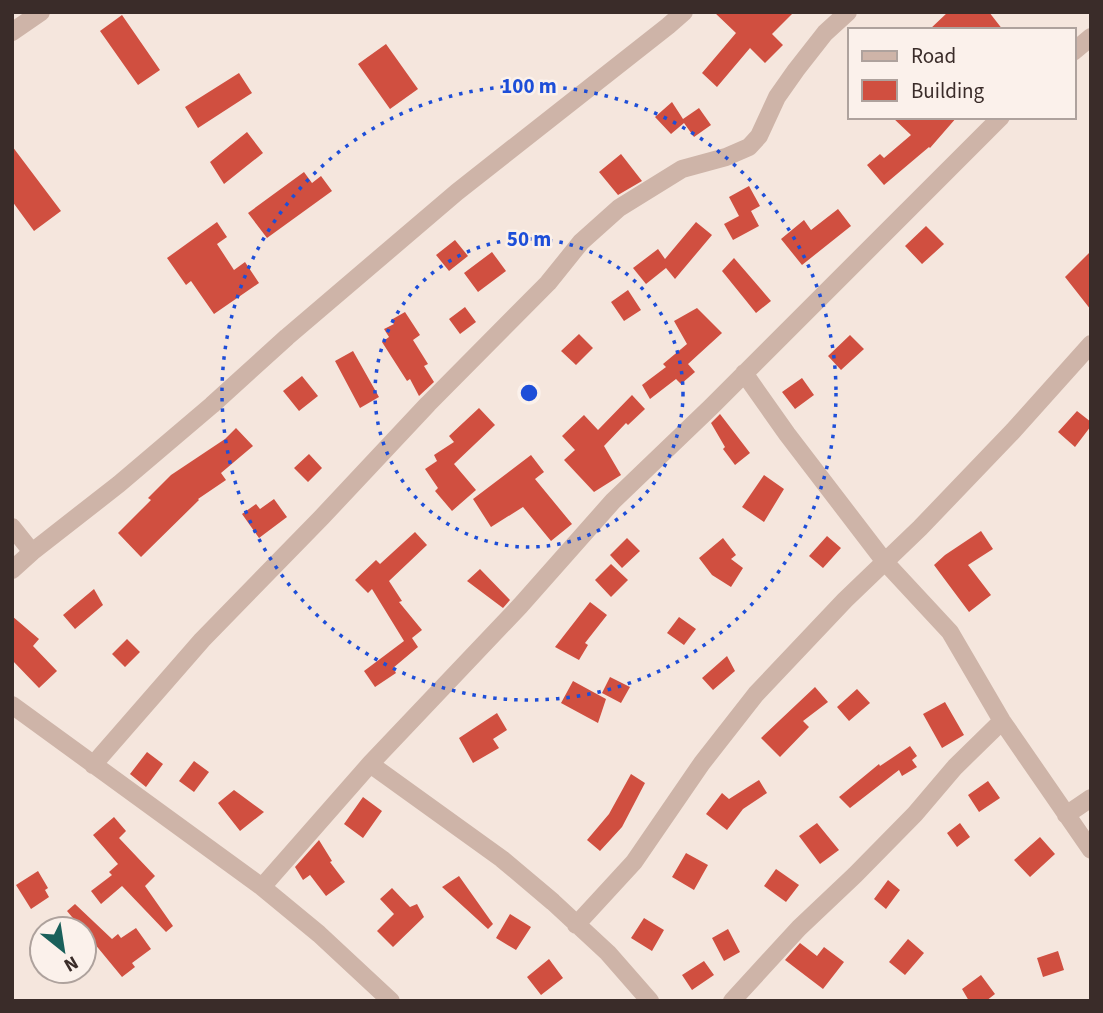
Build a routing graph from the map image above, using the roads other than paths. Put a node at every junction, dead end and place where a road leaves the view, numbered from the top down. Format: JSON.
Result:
{"nodes":[{"id":1,"x":41,"y":12,"type":"edge"},
{"id":2,"x":684,"y":12,"type":"edge"},
{"id":3,"x":848,"y":12,"type":"edge"},
{"id":4,"x":12,"y":32,"type":"edge"},
{"id":5,"x":1091,"y":37,"type":"edge"},
{"id":6,"x":1075,"y":50,"type":"edge"},
{"id":7,"x":999,"y":119,"type":"edge"},
{"id":8,"x":1091,"y":344,"type":"edge"},
{"id":9,"x":744,"y":373,"type":"junction"},
{"id":10,"x":12,"y":527,"type":"edge"},
{"id":11,"x":32,"y":552,"type":"junction"},
{"id":12,"x":885,"y":562,"type":"junction"},
{"id":13,"x":12,"y":570,"type":"edge"},
{"id":14,"x":12,"y":705,"type":"edge"},
{"id":15,"x":1002,"y":721,"type":"junction"},
{"id":16,"x":370,"y":764,"type":"junction"},
{"id":17,"x":93,"y":765,"type":"junction"},
{"id":18,"x":1091,"y":798,"type":"edge"},
{"id":19,"x":1066,"y":815,"type":"junction"},
{"id":20,"x":1091,"y":850,"type":"edge"},
{"id":21,"x":262,"y":887,"type":"junction"},
{"id":22,"x":576,"y":925,"type":"junction"},
{"id":23,"x":391,"y":1001,"type":"edge"},
{"id":24,"x":650,"y":1001,"type":"edge"},
{"id":25,"x":732,"y":1001,"type":"edge"}],
"edges":[{"from":1,"to":4,"type":"street"},
{"from":2,"to":11,"type":"street"},
{"from":3,"to":17,"type":"street"},
{"from":5,"to":6,"type":"street"},
{"from":7,"to":9,"type":"street"},
{"from":8,"to":12,"type":"street"},
{"from":9,"to":12,"type":"street"},
{"from":9,"to":16,"type":"street"},
{"from":10,"to":11,"type":"street"},
{"from":11,"to":13,"type":"street"},
{"from":12,"to":15,"type":"street"},
{"from":12,"to":22,"type":"street"},
{"from":14,"to":17,"type":"street"},
{"from":15,"to":19,"type":"street"},
{"from":15,"to":25,"type":"street"},
{"from":16,"to":21,"type":"street"},
{"from":16,"to":22,"type":"street"},
{"from":17,"to":21,"type":"street"},
{"from":18,"to":19,"type":"street"},
{"from":19,"to":20,"type":"street"},
{"from":21,"to":23,"type":"street"},
{"from":22,"to":24,"type":"street"}]}
